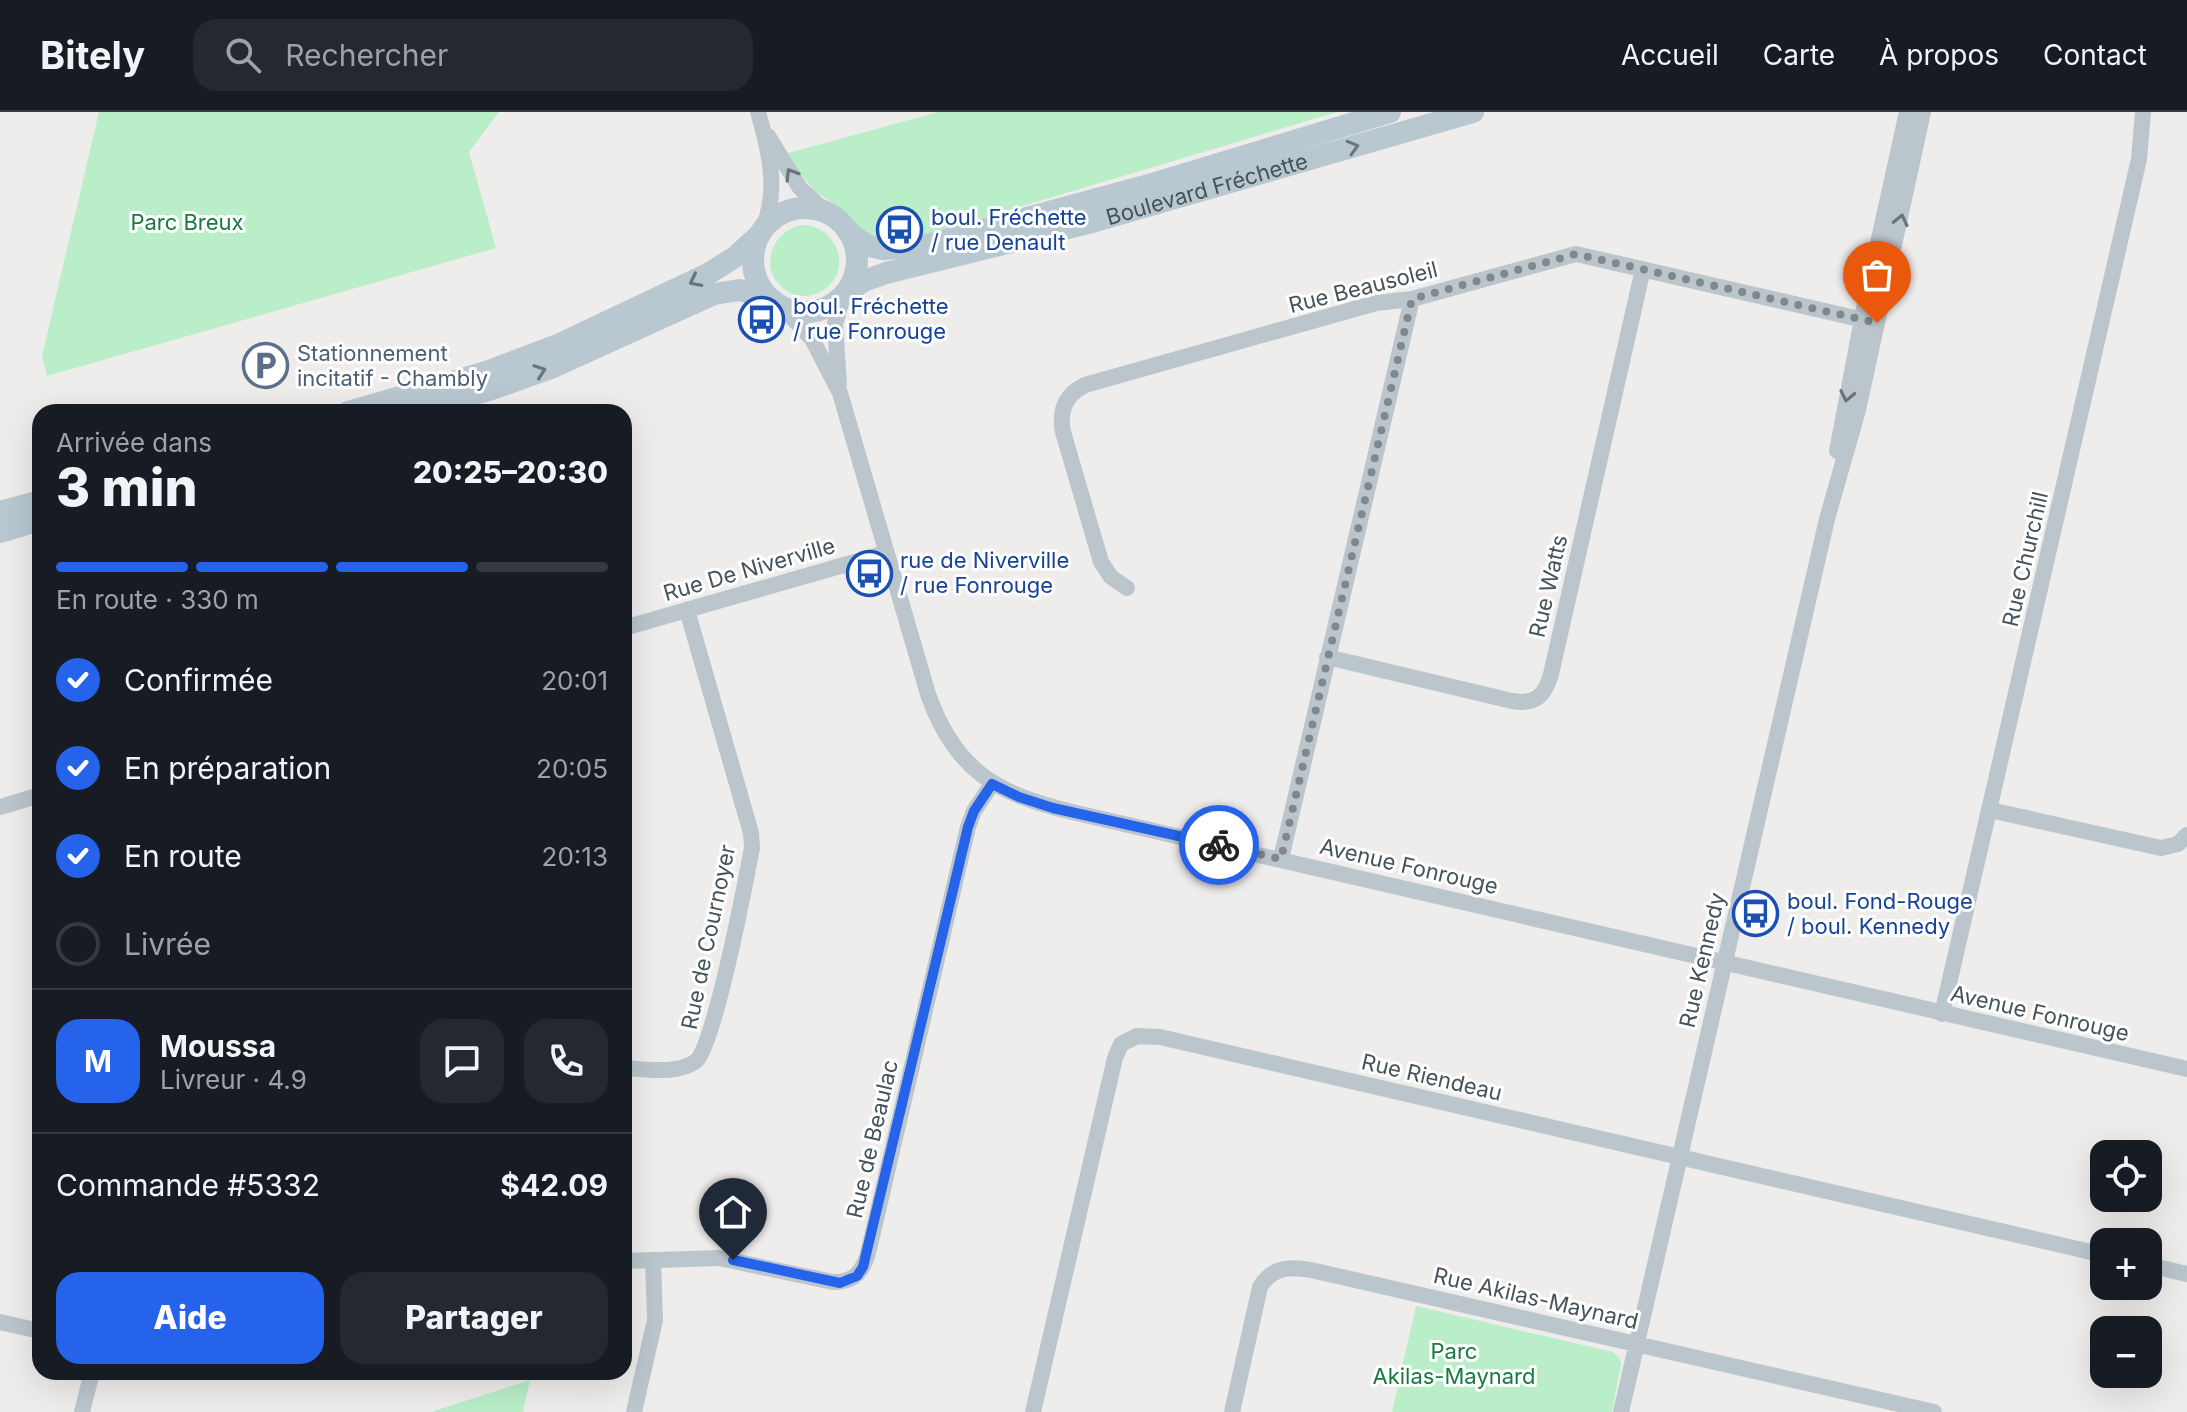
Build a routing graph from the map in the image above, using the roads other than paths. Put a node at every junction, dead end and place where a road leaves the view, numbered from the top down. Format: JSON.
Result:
{"nodes":[{"id":1,"x":1390,"y":112,"type":"edge"},
{"id":2,"x":1473,"y":112,"type":"edge"},
{"id":3,"x":1907,"y":112,"type":"edge"},
{"id":4,"x":1923,"y":112,"type":"edge"},
{"id":5,"x":2143,"y":112,"type":"edge"},
{"id":6,"x":760,"y":120,"type":"edge"},
{"id":7,"x":827,"y":213,"type":"junction"},
{"id":8,"x":761,"y":232,"type":"junction"},
{"id":9,"x":849,"y":233,"type":"junction"},
{"id":10,"x":1643,"y":269,"type":"junction"},
{"id":11,"x":845,"y":293,"type":"junction"},
{"id":12,"x":1412,"y":299,"type":"junction"},
{"id":13,"x":777,"y":304,"type":"junction"},
{"id":14,"x":1870,"y":322,"type":"junction"},
{"id":15,"x":840,"y":393,"type":"junction"},
{"id":16,"x":376,"y":404,"type":"edge"},
{"id":17,"x":440,"y":404,"type":"edge"},
{"id":18,"x":32,"y":503,"type":"edge"},
{"id":19,"x":0,"y":512,"type":"edge"},
{"id":20,"x":32,"y":522,"type":"edge"},
{"id":21,"x":0,"y":532,"type":"edge"},
{"id":22,"x":886,"y":553,"type":"junction"},
{"id":23,"x":1127,"y":588,"type":"dead end"},
{"id":24,"x":687,"y":610,"type":"junction"},
{"id":25,"x":632,"y":626,"type":"edge"},
{"id":26,"x":1327,"y":657,"type":"junction"},
{"id":27,"x":992,"y":784,"type":"junction"},
{"id":28,"x":32,"y":797,"type":"edge"},
{"id":29,"x":0,"y":807,"type":"edge"},
{"id":30,"x":1990,"y":810,"type":"junction"},
{"id":31,"x":2187,"y":835,"type":"edge"},
{"id":32,"x":1281,"y":859,"type":"junction"},
{"id":33,"x":1725,"y":963,"type":"junction"},
{"id":34,"x":1942,"y":1014,"type":"junction"},
{"id":35,"x":632,"y":1068,"type":"edge"},
{"id":36,"x":2187,"y":1069,"type":"edge"},
{"id":37,"x":1679,"y":1157,"type":"junction"},
{"id":38,"x":2090,"y":1252,"type":"edge"},
{"id":39,"x":653,"y":1260,"type":"junction"},
{"id":40,"x":632,"y":1261,"type":"edge"},
{"id":41,"x":2162,"y":1268,"type":"edge"},
{"id":42,"x":2187,"y":1274,"type":"edge"},
{"id":43,"x":0,"y":1322,"type":"edge"},
{"id":44,"x":32,"y":1329,"type":"edge"},
{"id":45,"x":1637,"y":1343,"type":"junction"},
{"id":46,"x":90,"y":1380,"type":"edge"},
{"id":47,"x":82,"y":1412,"type":"edge"},
{"id":48,"x":634,"y":1412,"type":"edge"},
{"id":49,"x":1033,"y":1412,"type":"edge"},
{"id":50,"x":1232,"y":1412,"type":"edge"},
{"id":51,"x":1621,"y":1412,"type":"edge"},
{"id":52,"x":1934,"y":1412,"type":"edge"}],
"edges":[{"from":1,"to":9,"type":"main road","name":"Boulevard Fréchette"},
{"from":11,"to":2,"type":"main road","name":"Boulevard Fréchette","one_way":true},
{"from":3,"to":14,"type":"street","name":"Rue Kennedy"},
{"from":14,"to":4,"type":"street","name":"Rue Kennedy","one_way":true},
{"from":5,"to":30,"type":"street","name":"Rue Churchill"},
{"from":7,"to":6,"type":"street","one_way":true},
{"from":6,"to":8,"type":"street"},
{"from":7,"to":8,"type":"main road"},
{"from":7,"to":9,"type":"main road"},
{"from":8,"to":13,"type":"main road"},
{"from":8,"to":16,"type":"main road","one_way":true},
{"from":9,"to":11,"type":"main road"},
{"from":10,"to":12,"type":"street","name":"Rue Beausoleil"},
{"from":10,"to":14,"type":"street","name":"Rue Beausoleil"},
{"from":10,"to":26,"type":"street","name":"Rue Watts"},
{"from":11,"to":13,"type":"main road"},
{"from":11,"to":15,"type":"street"},
{"from":12,"to":23,"type":"street","name":"Rue Beausoleil"},
{"from":12,"to":26,"type":"street"},
{"from":13,"to":15,"type":"street"},
{"from":17,"to":13,"type":"main road","one_way":true},
{"from":14,"to":33,"type":"street","name":"Rue Kennedy"},
{"from":15,"to":22,"type":"street","name":"Avenue Fonrouge"},
{"from":18,"to":19,"type":"main road"},
{"from":20,"to":21,"type":"main road"},
{"from":22,"to":24,"type":"street","name":"Rue De Niverville"},
{"from":22,"to":27,"type":"street","name":"Avenue Fonrouge"},
{"from":24,"to":25,"type":"street","name":"Rue De Niverville"},
{"from":24,"to":35,"type":"street","name":"Rue de Cournoyer"},
{"from":26,"to":32,"type":"street"},
{"from":27,"to":32,"type":"street","name":"Avenue Fonrouge"},
{"from":27,"to":39,"type":"street","name":"Rue de Beaulac"},
{"from":28,"to":29,"type":"street"},
{"from":30,"to":31,"type":"street"},
{"from":30,"to":34,"type":"street","name":"Rue Churchill"},
{"from":32,"to":33,"type":"street","name":"Avenue Fonrouge"},
{"from":33,"to":34,"type":"street","name":"Avenue Fonrouge"},
{"from":33,"to":37,"type":"street","name":"Rue Kennedy"},
{"from":34,"to":36,"type":"street","name":"Avenue Fonrouge"},
{"from":37,"to":38,"type":"street","name":"Rue Riendeau"},
{"from":37,"to":45,"type":"street","name":"Rue Kennedy"},
{"from":37,"to":49,"type":"street","name":"Rue Riendeau"},
{"from":39,"to":40,"type":"street","name":"Rue de Beaulac"},
{"from":39,"to":48,"type":"street"},
{"from":41,"to":42,"type":"street"},
{"from":43,"to":44,"type":"street"},
{"from":45,"to":50,"type":"street","name":"Rue Akilas-Maynard"},
{"from":45,"to":51,"type":"street","name":"Rue Kennedy"},
{"from":45,"to":52,"type":"street","name":"Rue Akilas-Maynard"},
{"from":46,"to":47,"type":"street"}]}
